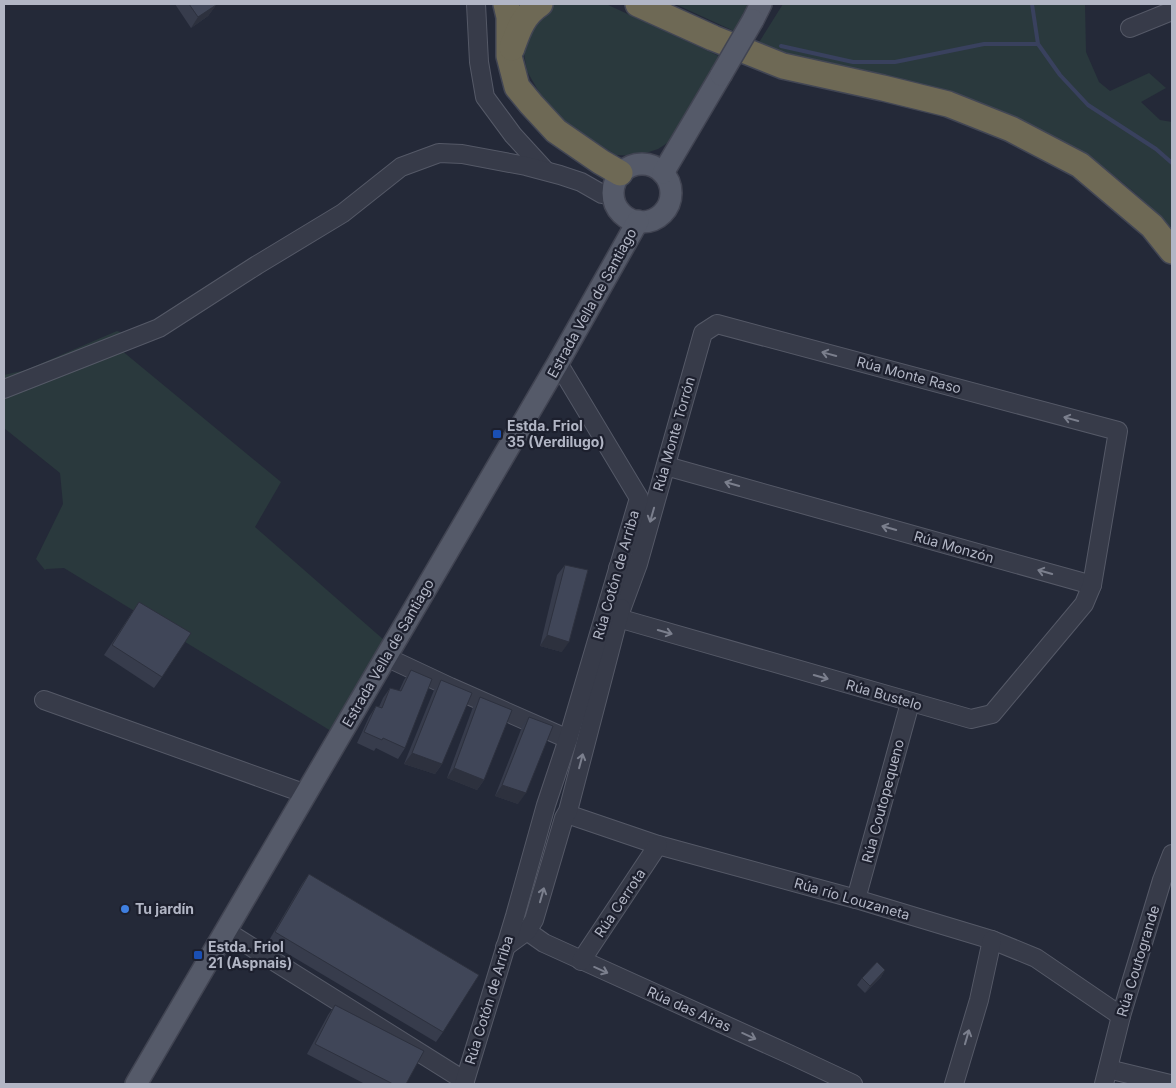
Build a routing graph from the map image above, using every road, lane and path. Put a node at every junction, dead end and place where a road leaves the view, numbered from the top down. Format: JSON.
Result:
{"nodes":[{"id":1,"x":476,"y":4,"type":"edge"},
{"id":2,"x":506,"y":4,"type":"edge"},
{"id":3,"x":540,"y":4,"type":"edge"},
{"id":4,"x":638,"y":4,"type":"edge"},
{"id":5,"x":757,"y":9,"type":"edge"},
{"id":6,"x":1172,"y":12,"type":"edge"},
{"id":7,"x":1130,"y":28,"type":"dead end"},
{"id":8,"x":509,"y":56,"type":"junction"},
{"id":9,"x":545,"y":170,"type":"junction"},
{"id":10,"x":663,"y":173,"type":"junction"},
{"id":11,"x":617,"y":185,"type":"junction"},
{"id":12,"x":638,"y":221,"type":"junction"},
{"id":13,"x":1172,"y":251,"type":"edge"},
{"id":14,"x":703,"y":333,"type":"joint"},
{"id":15,"x":558,"y":364,"type":"junction"},
{"id":16,"x":4,"y":389,"type":"edge"},
{"id":17,"x":666,"y":466,"type":"junction"},
{"id":18,"x":638,"y":564,"type":"junction"},
{"id":19,"x":618,"y":568,"type":"junction"},
{"id":20,"x":1092,"y":585,"type":"junction"},
{"id":21,"x":618,"y":618,"type":"junction"},
{"id":22,"x":386,"y":657,"type":"junction"},
{"id":23,"x":44,"y":700,"type":"dead end"},
{"id":24,"x":910,"y":703,"type":"junction"},
{"id":25,"x":568,"y":738,"type":"junction"},
{"id":26,"x":306,"y":794,"type":"junction"},
{"id":27,"x":547,"y":805,"type":"junction"},
{"id":28,"x":567,"y":813,"type":"junction"},
{"id":29,"x":658,"y":845,"type":"junction"},
{"id":30,"x":1172,"y":854,"type":"edge"},
{"id":31,"x":856,"y":899,"type":"junction"},
{"id":32,"x":515,"y":916,"type":"junction"},
{"id":33,"x":528,"y":929,"type":"junction"},
{"id":34,"x":226,"y":931,"type":"junction"},
{"id":35,"x":992,"y":940,"type":"junction"},
{"id":36,"x":505,"y":947,"type":"junction"},
{"id":37,"x":581,"y":960,"type":"junction"},
{"id":38,"x":1121,"y":1016,"type":"junction"},
{"id":39,"x":1106,"y":1076,"type":"edge"},
{"id":40,"x":465,"y":1082,"type":"edge"},
{"id":41,"x":136,"y":1084,"type":"edge"},
{"id":42,"x":853,"y":1084,"type":"edge"},
{"id":43,"x":954,"y":1084,"type":"edge"},
{"id":44,"x":1170,"y":1084,"type":"edge"}],
"edges":[{"from":1,"to":9,"type":"street"},
{"from":2,"to":8,"type":"highway"},
{"from":3,"to":8,"type":"highway"},
{"from":4,"to":13,"type":"highway"},
{"from":5,"to":10,"type":"main road","bridge":true},
{"from":6,"to":7,"type":"street"},
{"from":8,"to":11,"type":"highway"},
{"from":9,"to":11,"type":"street"},
{"from":9,"to":16,"type":"street"},
{"from":10,"to":11,"type":"main road"},
{"from":10,"to":12,"type":"main road","name":"Estrada Vella de Santiago"},
{"from":11,"to":12,"type":"main road","name":"Estrada Vella de Santiago"},
{"from":12,"to":15,"type":"main road","name":"Estrada Vella de Santiago"},
{"from":14,"to":17,"type":"street","name":"Rúa Monte Torrón"},
{"from":20,"to":14,"type":"street","name":"Rúa Monte Raso","one_way":true},
{"from":15,"to":19,"type":"street","name":"Rúa Cotón de Arriba"},
{"from":15,"to":22,"type":"main road","name":"Estrada Vella de Santiago"},
{"from":17,"to":18,"type":"street","name":"Rúa Monte Torrón","one_way":true},
{"from":20,"to":17,"type":"street","name":"Rúa Monzón","one_way":true},
{"from":18,"to":19,"type":"street"},
{"from":18,"to":21,"type":"street","name":"Rúa Monte Torrón"},
{"from":19,"to":21,"type":"street","name":"Rúa Monte Torrón"},
{"from":19,"to":25,"type":"street","name":"Rúa Cotón de Arriba"},
{"from":20,"to":24,"type":"street","name":"Rúa Bustelo"},
{"from":21,"to":24,"type":"street","name":"Rúa Bustelo","one_way":true},
{"from":28,"to":21,"type":"street","name":"Rúa Monte Torrón","one_way":true},
{"from":22,"to":25,"type":"street"},
{"from":22,"to":26,"type":"main road","name":"Estrada Vella de Santiago"},
{"from":23,"to":26,"type":"street"},
{"from":24,"to":31,"type":"street","name":"Rúa Coutopequeno"},
{"from":25,"to":27,"type":"street","name":"Rúa Cotón de Arriba"},
{"from":26,"to":34,"type":"main road","name":"Estrada Vella de Santiago"},
{"from":27,"to":28,"type":"street"},
{"from":27,"to":32,"type":"street","name":"Rúa Cotón de Arriba"},
{"from":28,"to":29,"type":"street","name":"Rúa río Louzaneta"},
{"from":33,"to":28,"type":"street","name":"Rúa Monte Torrón","one_way":true},
{"from":29,"to":31,"type":"street","name":"Rúa río Louzaneta"},
{"from":29,"to":37,"type":"street","name":"Rúa Cerrota"},
{"from":30,"to":38,"type":"street","name":"Rúa Coutogrande"},
{"from":31,"to":35,"type":"street","name":"Rúa río Louzaneta"},
{"from":32,"to":33,"type":"street","name":"Rúa Cotón de Arriba"},
{"from":32,"to":36,"type":"street","name":"Rúa Cotón de Arriba"},
{"from":33,"to":36,"type":"street"},
{"from":33,"to":37,"type":"street","name":"Rúa das Airas"},
{"from":34,"to":40,"type":"street"},
{"from":34,"to":41,"type":"main road","name":"Estrada Vella de Santiago"},
{"from":35,"to":38,"type":"street","name":"Rúa río Louzaneta"},
{"from":43,"to":35,"type":"street","one_way":true},
{"from":36,"to":40,"type":"street","name":"Rúa Cotón de Arriba"},
{"from":37,"to":42,"type":"street","name":"Rúa das Airas","one_way":true},
{"from":38,"to":39,"type":"street","name":"Rúa Coutogrande"},
{"from":39,"to":44,"type":"street","name":"Rúa Coutogrande"}]}
